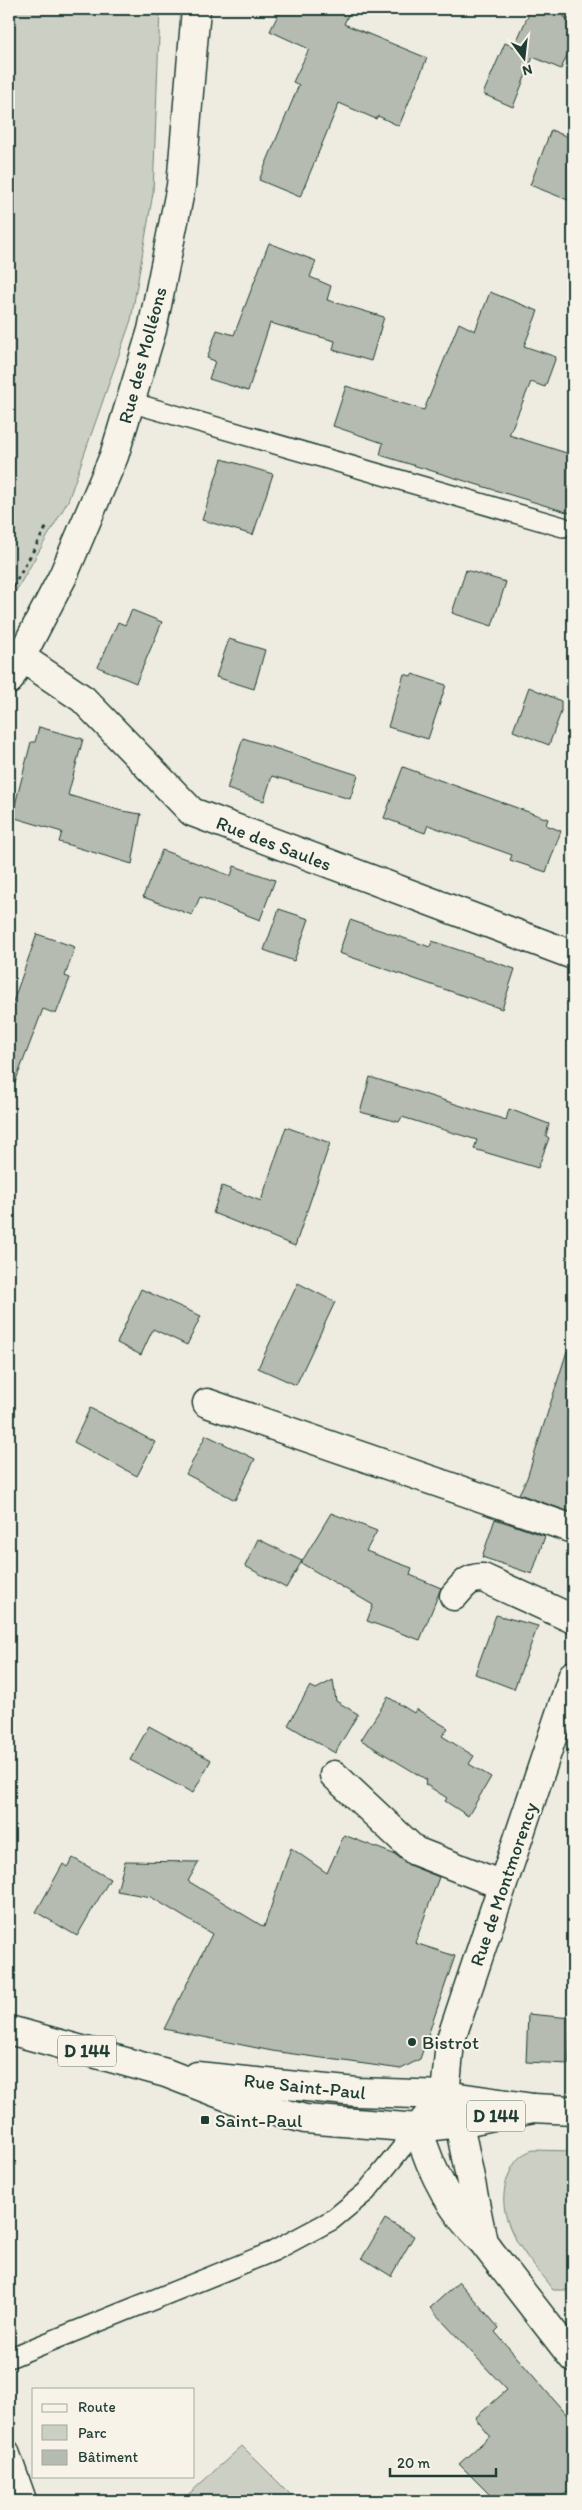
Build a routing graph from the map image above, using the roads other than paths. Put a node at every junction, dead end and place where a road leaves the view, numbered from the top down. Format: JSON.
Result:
{"nodes":[{"id":1,"x":196,"y":9,"type":"edge"},
{"id":2,"x":130,"y":402,"type":"junction"},
{"id":3,"x":563,"y":527,"type":"dead end"},
{"id":4,"x":15,"y":668,"type":"edge"},
{"id":5,"x":573,"y":955,"type":"edge"},
{"id":6,"x":207,"y":1403,"type":"dead end"},
{"id":7,"x":573,"y":1529,"type":"edge"},
{"id":8,"x":454,"y":1596,"type":"dead end"},
{"id":9,"x":573,"y":1619,"type":"edge"},
{"id":10,"x":573,"y":1675,"type":"edge"},
{"id":11,"x":334,"y":1775,"type":"dead end"},
{"id":12,"x":502,"y":1885,"type":"junction"},
{"id":13,"x":9,"y":2030,"type":"edge"},
{"id":14,"x":166,"y":2073,"type":"junction"},
{"id":15,"x":445,"y":2095,"type":"junction"},
{"id":16,"x":533,"y":2108,"type":"junction"},
{"id":17,"x":573,"y":2110,"type":"edge"},
{"id":18,"x":459,"y":2124,"type":"junction"},
{"id":19,"x":418,"y":2128,"type":"junction"},
{"id":20,"x":483,"y":2242,"type":"junction"},
{"id":21,"x":9,"y":2358,"type":"edge"},
{"id":22,"x":573,"y":2358,"type":"edge"},
{"id":23,"x":9,"y":2450,"type":"edge"},
{"id":24,"x":27,"y":2501,"type":"edge"}],
"edges":[{"from":1,"to":2,"type":"street","name":"Rue des Molléons"},
{"from":2,"to":3,"type":"lane"},
{"from":2,"to":4,"type":"street","name":"Rue des Molléons"},
{"from":4,"to":5,"type":"street","name":"Rue des Saules"},
{"from":6,"to":7,"type":"street"},
{"from":8,"to":9,"type":"street"},
{"from":10,"to":12,"type":"street","name":"Rue de Montmorency"},
{"from":11,"to":12,"type":"street"},
{"from":12,"to":15,"type":"street","name":"Rue de Montmorency"},
{"from":13,"to":14,"type":"street","name":"Rue Saint-Paul","number":"D 144"},
{"from":14,"to":15,"type":"street","name":"Rue Saint-Paul"},
{"from":14,"to":19,"type":"street","name":"Rue Saint-Paul","number":"D 144"},
{"from":15,"to":16,"type":"street","name":"Rue Saint-Paul"},
{"from":15,"to":18,"type":"street"},
{"from":15,"to":19,"type":"street"},
{"from":16,"to":17,"type":"street","number":"D 144"},
{"from":16,"to":18,"type":"street","number":"D 144"},
{"from":18,"to":19,"type":"street","number":"D 144"},
{"from":18,"to":20,"type":"street"},
{"from":19,"to":20,"type":"street"},
{"from":19,"to":21,"type":"lane"},
{"from":20,"to":22,"type":"street"},
{"from":23,"to":24,"type":"lane"}]}
